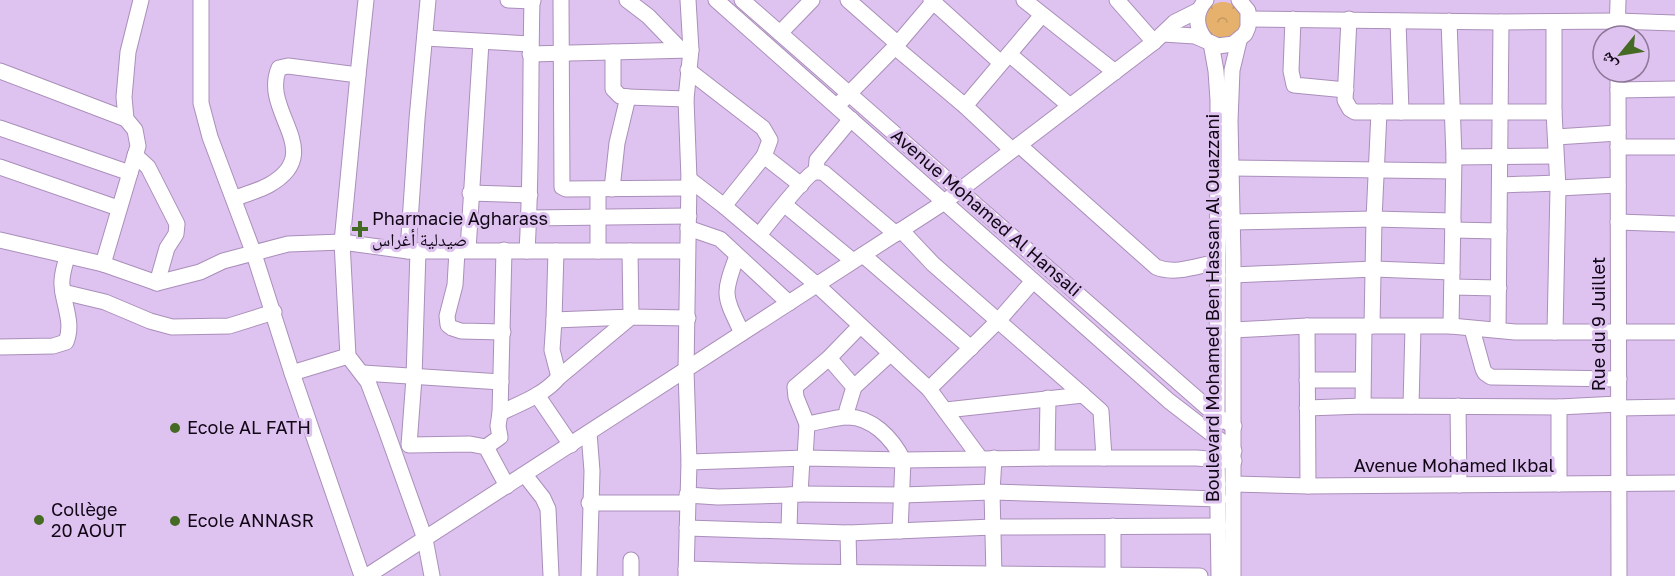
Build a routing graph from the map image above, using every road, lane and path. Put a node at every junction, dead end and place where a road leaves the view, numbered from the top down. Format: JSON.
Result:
{"nodes":[{"id":1,"x":141,"y":0,"type":"edge"},
{"id":2,"x":195,"y":0,"type":"edge"},
{"id":3,"x":201,"y":0,"type":"edge"},
{"id":4,"x":366,"y":0,"type":"edge"},
{"id":5,"x":428,"y":0,"type":"edge"},
{"id":6,"x":508,"y":0,"type":"edge"},
{"id":7,"x":561,"y":0,"type":"edge"},
{"id":8,"x":627,"y":0,"type":"edge"},
{"id":9,"x":688,"y":0,"type":"edge"},
{"id":10,"x":716,"y":0,"type":"edge"},
{"id":11,"x":812,"y":0,"type":"edge"},
{"id":12,"x":848,"y":0,"type":"edge"},
{"id":13,"x":1024,"y":0,"type":"edge"},
{"id":14,"x":1239,"y":0,"type":"edge"},
{"id":15,"x":1617,"y":0,"type":"edge"},
{"id":16,"x":532,"y":1,"type":"edge"},
{"id":17,"x":933,"y":1,"type":"edge"},
{"id":18,"x":1119,"y":1,"type":"edge"},
{"id":19,"x":749,"y":2,"type":"edge"},
{"id":20,"x":1203,"y":5,"type":"edge"},
{"id":21,"x":1042,"y":15,"type":"junction"},
{"id":22,"x":1249,"y":19,"type":"junction"},
{"id":23,"x":1293,"y":19,"type":"junction"},
{"id":24,"x":1349,"y":19,"type":"junction"},
{"id":25,"x":1398,"y":21,"type":"junction"},
{"id":26,"x":1449,"y":21,"type":"junction"},
{"id":27,"x":1501,"y":22,"type":"junction"},
{"id":28,"x":1554,"y":22,"type":"junction"},
{"id":29,"x":1675,"y":23,"type":"edge"},
{"id":30,"x":1617,"y":24,"type":"edge"},
{"id":31,"x":1651,"y":25,"type":"edge"},
{"id":32,"x":1591,"y":26,"type":"edge"},
{"id":33,"x":780,"y":33,"type":"junction"},
{"id":34,"x":426,"y":38,"type":"junction"},
{"id":35,"x":1158,"y":38,"type":"junction"},
{"id":36,"x":1208,"y":41,"type":"junction"},
{"id":37,"x":1239,"y":41,"type":"junction"},
{"id":38,"x":481,"y":42,"type":"junction"},
{"id":39,"x":896,"y":45,"type":"junction"},
{"id":40,"x":530,"y":49,"type":"junction"},
{"id":41,"x":685,"y":49,"type":"junction"},
{"id":42,"x":613,"y":52,"type":"junction"},
{"id":43,"x":561,"y":54,"type":"junction"},
{"id":44,"x":1005,"y":58,"type":"junction"},
{"id":45,"x":688,"y":70,"type":"junction"},
{"id":46,"x":0,"y":71,"type":"edge"},
{"id":47,"x":1114,"y":72,"type":"junction"},
{"id":48,"x":358,"y":75,"type":"junction"},
{"id":49,"x":1618,"y":84,"type":"edge"},
{"id":50,"x":1346,"y":90,"type":"junction"},
{"id":51,"x":1618,"y":90,"type":"junction"},
{"id":52,"x":1675,"y":90,"type":"edge"},
{"id":53,"x":848,"y":94,"type":"junction"},
{"id":54,"x":628,"y":97,"type":"junction"},
{"id":55,"x":686,"y":99,"type":"junction"},
{"id":56,"x":965,"y":106,"type":"junction"},
{"id":57,"x":1070,"y":106,"type":"junction"},
{"id":58,"x":837,"y":107,"type":"junction"},
{"id":59,"x":1378,"y":112,"type":"junction"},
{"id":60,"x":1401,"y":112,"type":"junction"},
{"id":61,"x":1452,"y":112,"type":"junction"},
{"id":62,"x":1500,"y":112,"type":"junction"},
{"id":63,"x":1554,"y":112,"type":"junction"},
{"id":64,"x":126,"y":119,"type":"junction"},
{"id":65,"x":851,"y":119,"type":"junction"},
{"id":66,"x":0,"y":128,"type":"edge"},
{"id":67,"x":1556,"y":136,"type":"junction"},
{"id":68,"x":1618,"y":140,"type":"junction"},
{"id":69,"x":1675,"y":147,"type":"edge"},
{"id":70,"x":1015,"y":148,"type":"junction"},
{"id":71,"x":135,"y":156,"type":"junction"},
{"id":72,"x":764,"y":156,"type":"junction"},
{"id":73,"x":1499,"y":156,"type":"junction"},
{"id":74,"x":1555,"y":156,"type":"junction"},
{"id":75,"x":1453,"y":164,"type":"junction"},
{"id":76,"x":0,"y":167,"type":"edge"},
{"id":77,"x":1231,"y":168,"type":"junction"},
{"id":78,"x":1376,"y":170,"type":"junction"},
{"id":79,"x":816,"y":172,"type":"junction"},
{"id":80,"x":130,"y":173,"type":"junction"},
{"id":81,"x":689,"y":183,"type":"junction"},
{"id":82,"x":801,"y":185,"type":"junction"},
{"id":83,"x":1558,"y":185,"type":"junction"},
{"id":84,"x":1618,"y":185,"type":"junction"},
{"id":85,"x":1500,"y":186,"type":"junction"},
{"id":86,"x":605,"y":190,"type":"junction"},
{"id":87,"x":959,"y":190,"type":"junction"},
{"id":88,"x":470,"y":193,"type":"junction"},
{"id":89,"x":530,"y":195,"type":"junction"},
{"id":90,"x":234,"y":199,"type":"junction"},
{"id":91,"x":943,"y":203,"type":"junction"},
{"id":92,"x":785,"y":205,"type":"junction"},
{"id":93,"x":724,"y":206,"type":"junction"},
{"id":94,"x":118,"y":208,"type":"junction"},
{"id":95,"x":529,"y":218,"type":"junction"},
{"id":96,"x":598,"y":218,"type":"junction"},
{"id":97,"x":1374,"y":219,"type":"junction"},
{"id":98,"x":688,"y":222,"type":"junction"},
{"id":99,"x":1232,"y":222,"type":"junction"},
{"id":100,"x":1618,"y":222,"type":"junction"},
{"id":101,"x":1675,"y":224,"type":"edge"},
{"id":102,"x":1453,"y":225,"type":"junction"},
{"id":103,"x":1499,"y":231,"type":"junction"},
{"id":104,"x":898,"y":232,"type":"junction"},
{"id":105,"x":759,"y":235,"type":"junction"},
{"id":106,"x":0,"y":240,"type":"edge"},
{"id":107,"x":342,"y":242,"type":"junction"},
{"id":108,"x":463,"y":250,"type":"junction"},
{"id":109,"x":504,"y":250,"type":"junction"},
{"id":110,"x":413,"y":251,"type":"junction"},
{"id":111,"x":527,"y":251,"type":"junction"},
{"id":112,"x":556,"y":251,"type":"junction"},
{"id":113,"x":598,"y":251,"type":"junction"},
{"id":114,"x":630,"y":251,"type":"junction"},
{"id":115,"x":687,"y":251,"type":"junction"},
{"id":116,"x":254,"y":254,"type":"junction"},
{"id":117,"x":67,"y":256,"type":"junction"},
{"id":118,"x":737,"y":256,"type":"junction"},
{"id":119,"x":858,"y":258,"type":"junction"},
{"id":120,"x":1217,"y":262,"type":"junction"},
{"id":121,"x":103,"y":264,"type":"junction"},
{"id":122,"x":1374,"y":269,"type":"junction"},
{"id":123,"x":1233,"y":274,"type":"junction"},
{"id":124,"x":1452,"y":279,"type":"junction"},
{"id":125,"x":1033,"y":280,"type":"junction"},
{"id":126,"x":157,"y":283,"type":"junction"},
{"id":127,"x":817,"y":285,"type":"junction"},
{"id":128,"x":1499,"y":288,"type":"junction"},
{"id":129,"x":63,"y":292,"type":"junction"},
{"id":130,"x":789,"y":303,"type":"junction"},
{"id":131,"x":274,"y":312,"type":"junction"},
{"id":132,"x":631,"y":317,"type":"junction"},
{"id":133,"x":688,"y":318,"type":"junction"},
{"id":134,"x":554,"y":320,"type":"junction"},
{"id":135,"x":999,"y":320,"type":"junction"},
{"id":136,"x":860,"y":326,"type":"junction"},
{"id":137,"x":1307,"y":326,"type":"junction"},
{"id":138,"x":1368,"y":326,"type":"junction"},
{"id":139,"x":1451,"y":326,"type":"junction"},
{"id":140,"x":1413,"y":327,"type":"junction"},
{"id":141,"x":1472,"y":329,"type":"junction"},
{"id":142,"x":1498,"y":329,"type":"junction"},
{"id":143,"x":1233,"y":330,"type":"junction"},
{"id":144,"x":1619,"y":331,"type":"junction"},
{"id":145,"x":1675,"y":332,"type":"edge"},
{"id":146,"x":503,"y":333,"type":"junction"},
{"id":147,"x":742,"y":333,"type":"junction"},
{"id":148,"x":1555,"y":333,"type":"junction"},
{"id":149,"x":0,"y":347,"type":"edge"},
{"id":150,"x":971,"y":348,"type":"junction"},
{"id":151,"x":891,"y":354,"type":"junction"},
{"id":152,"x":348,"y":356,"type":"junction"},
{"id":153,"x":830,"y":358,"type":"junction"},
{"id":154,"x":686,"y":370,"type":"junction"},
{"id":155,"x":292,"y":373,"type":"junction"},
{"id":156,"x":363,"y":374,"type":"junction"},
{"id":157,"x":559,"y":377,"type":"junction"},
{"id":158,"x":414,"y":378,"type":"junction"},
{"id":159,"x":1619,"y":379,"type":"junction"},
{"id":160,"x":1307,"y":380,"type":"junction"},
{"id":161,"x":1362,"y":380,"type":"junction"},
{"id":162,"x":501,"y":382,"type":"junction"},
{"id":163,"x":854,"y":387,"type":"junction"},
{"id":164,"x":929,"y":389,"type":"junction"},
{"id":165,"x":537,"y":395,"type":"junction"},
{"id":166,"x":1083,"y":395,"type":"junction"},
{"id":167,"x":1048,"y":398,"type":"junction"},
{"id":168,"x":1363,"y":406,"type":"junction"},
{"id":169,"x":1412,"y":406,"type":"junction"},
{"id":170,"x":1458,"y":406,"type":"junction"},
{"id":171,"x":1559,"y":406,"type":"junction"},
{"id":172,"x":1618,"y":406,"type":"junction"},
{"id":173,"x":1675,"y":407,"type":"edge"},
{"id":174,"x":1307,"y":408,"type":"junction"},
{"id":175,"x":946,"y":410,"type":"junction"},
{"id":176,"x":500,"y":413,"type":"junction"},
{"id":177,"x":847,"y":417,"type":"junction"},
{"id":178,"x":1218,"y":417,"type":"junction"},
{"id":179,"x":807,"y":424,"type":"junction"},
{"id":180,"x":1233,"y":426,"type":"junction"},
{"id":181,"x":589,"y":433,"type":"junction"},
{"id":182,"x":1217,"y":439,"type":"junction"},
{"id":183,"x":409,"y":445,"type":"junction"},
{"id":184,"x":570,"y":445,"type":"junction"},
{"id":185,"x":486,"y":447,"type":"junction"},
{"id":186,"x":1234,"y":456,"type":"junction"},
{"id":187,"x":803,"y":458,"type":"junction"},
{"id":188,"x":987,"y":458,"type":"junction"},
{"id":189,"x":1047,"y":458,"type":"junction"},
{"id":190,"x":1104,"y":458,"type":"junction"},
{"id":191,"x":1217,"y":459,"type":"junction"},
{"id":192,"x":903,"y":460,"type":"junction"},
{"id":193,"x":398,"y":462,"type":"junction"},
{"id":194,"x":689,"y":462,"type":"junction"},
{"id":195,"x":525,"y":475,"type":"junction"},
{"id":196,"x":1675,"y":483,"type":"edge"},
{"id":197,"x":1233,"y":484,"type":"junction"},
{"id":198,"x":1559,"y":484,"type":"junction"},
{"id":199,"x":1618,"y":484,"type":"junction"},
{"id":200,"x":1459,"y":485,"type":"junction"},
{"id":201,"x":507,"y":486,"type":"junction"},
{"id":202,"x":1308,"y":486,"type":"junction"},
{"id":203,"x":992,"y":492,"type":"junction"},
{"id":204,"x":795,"y":494,"type":"junction"},
{"id":205,"x":902,"y":495,"type":"junction"},
{"id":206,"x":687,"y":499,"type":"junction"},
{"id":207,"x":1219,"y":499,"type":"junction"},
{"id":208,"x":589,"y":503,"type":"junction"},
{"id":209,"x":1113,"y":525,"type":"junction"},
{"id":210,"x":1219,"y":526,"type":"junction"},
{"id":211,"x":993,"y":527,"type":"junction"},
{"id":212,"x":687,"y":528,"type":"junction"},
{"id":213,"x":789,"y":530,"type":"junction"},
{"id":214,"x":900,"y":531,"type":"junction"},
{"id":215,"x":848,"y":533,"type":"junction"},
{"id":216,"x":425,"y":539,"type":"junction"},
{"id":217,"x":686,"y":572,"type":"edge"},
{"id":218,"x":435,"y":574,"type":"edge"},
{"id":219,"x":849,"y":574,"type":"edge"},
{"id":220,"x":994,"y":575,"type":"edge"},
{"id":221,"x":1113,"y":575,"type":"edge"},
{"id":222,"x":365,"y":576,"type":"edge"},
{"id":223,"x":551,"y":576,"type":"edge"},
{"id":224,"x":589,"y":576,"type":"edge"},
{"id":225,"x":1200,"y":576,"type":"edge"},
{"id":226,"x":1219,"y":576,"type":"edge"},
{"id":227,"x":1233,"y":576,"type":"edge"},
{"id":228,"x":1618,"y":576,"type":"edge"}],
"edges":[{"from":1,"to":64,"type":"street"},
{"from":2,"to":3,"type":"street"},
{"from":3,"to":90,"type":"street"},
{"from":4,"to":48,"type":"street"},
{"from":5,"to":34,"type":"street"},
{"from":6,"to":16,"type":"street"},
{"from":7,"to":43,"type":"street"},
{"from":8,"to":41,"type":"street"},
{"from":9,"to":41,"type":"street"},
{"from":10,"to":58,"type":"street","name":"Avenue Mohamed Al Hansali"},
{"from":11,"to":33,"type":"street"},
{"from":12,"to":39,"type":"street"},
{"from":13,"to":21,"type":"street"},
{"from":14,"to":22,"type":"street"},
{"from":15,"to":30,"type":"street"},
{"from":16,"to":40,"type":"street"},
{"from":17,"to":39,"type":"street"},
{"from":17,"to":44,"type":"street"},
{"from":18,"to":35,"type":"street"},
{"from":19,"to":33,"type":"street","name":"Avenue Mohamed Al Hansali"},
{"from":20,"to":35,"type":"street"},
{"from":20,"to":36,"type":"street","name":"Boulevard Mohamed Ben Hassan Al Ouazzani"},
{"from":21,"to":44,"type":"street"},
{"from":21,"to":47,"type":"street"},
{"from":22,"to":23,"type":"street"},
{"from":22,"to":37,"type":"street","name":"Boulevard Mohamed Ben Hassan Al Ouazzani"},
{"from":23,"to":24,"type":"street"},
{"from":23,"to":50,"type":"street"},
{"from":24,"to":25,"type":"street"},
{"from":24,"to":50,"type":"street"},
{"from":25,"to":26,"type":"street"},
{"from":25,"to":60,"type":"street"},
{"from":26,"to":27,"type":"street"},
{"from":26,"to":61,"type":"street"},
{"from":27,"to":28,"type":"street"},
{"from":27,"to":62,"type":"street"},
{"from":28,"to":32,"type":"street"},
{"from":28,"to":63,"type":"street"},
{"from":29,"to":31,"type":"street"},
{"from":33,"to":53,"type":"street","name":"Avenue Mohamed Al Hansali"},
{"from":34,"to":38,"type":"street"},
{"from":34,"to":110,"type":"street"},
{"from":35,"to":36,"type":"street"},
{"from":35,"to":47,"type":"street"},
{"from":36,"to":37,"type":"street"},
{"from":36,"to":120,"type":"street","name":"Boulevard Mohamed Ben Hassan Al Ouazzani"},
{"from":37,"to":77,"type":"street","name":"Boulevard Mohamed Ben Hassan Al Ouazzani"},
{"from":38,"to":40,"type":"street"},
{"from":38,"to":88,"type":"street"},
{"from":39,"to":53,"type":"street"},
{"from":39,"to":56,"type":"street"},
{"from":40,"to":43,"type":"street"},
{"from":40,"to":89,"type":"street"},
{"from":41,"to":42,"type":"street"},
{"from":41,"to":45,"type":"street"},
{"from":42,"to":43,"type":"street"},
{"from":42,"to":54,"type":"street"},
{"from":43,"to":86,"type":"street"},
{"from":44,"to":56,"type":"street"},
{"from":44,"to":57,"type":"street"},
{"from":45,"to":55,"type":"street"},
{"from":45,"to":72,"type":"street"},
{"from":46,"to":64,"type":"street"},
{"from":47,"to":57,"type":"street"},
{"from":48,"to":90,"type":"street"},
{"from":48,"to":107,"type":"street"},
{"from":49,"to":51,"type":"street","name":"Rue du 9 Juillet"},
{"from":50,"to":59,"type":"street"},
{"from":51,"to":52,"type":"street"},
{"from":51,"to":68,"type":"street","name":"Rue du 9 Juillet"},
{"from":53,"to":58,"type":"street"},
{"from":53,"to":87,"type":"street","name":"Avenue Mohamed Al Hansali"},
{"from":54,"to":55,"type":"street"},
{"from":54,"to":86,"type":"street"},
{"from":55,"to":81,"type":"street"},
{"from":56,"to":70,"type":"street"},
{"from":57,"to":70,"type":"street"},
{"from":58,"to":65,"type":"street","name":"Avenue Mohamed Al Hansali"},
{"from":59,"to":60,"type":"street"},
{"from":59,"to":78,"type":"street"},
{"from":60,"to":61,"type":"street"},
{"from":61,"to":62,"type":"street"},
{"from":61,"to":75,"type":"street"},
{"from":62,"to":63,"type":"street"},
{"from":62,"to":73,"type":"street"},
{"from":63,"to":67,"type":"street"},
{"from":64,"to":71,"type":"street"},
{"from":65,"to":79,"type":"street"},
{"from":65,"to":91,"type":"street","name":"Avenue Mohamed Al Hansali"},
{"from":66,"to":80,"type":"street"},
{"from":67,"to":68,"type":"street"},
{"from":67,"to":74,"type":"street"},
{"from":68,"to":69,"type":"street"},
{"from":68,"to":84,"type":"street","name":"Rue du 9 Juillet"},
{"from":70,"to":87,"type":"street"},
{"from":70,"to":120,"type":"street"},
{"from":71,"to":80,"type":"street"},
{"from":71,"to":126,"type":"street"},
{"from":72,"to":82,"type":"street"},
{"from":72,"to":93,"type":"street"},
{"from":73,"to":74,"type":"street"},
{"from":73,"to":75,"type":"street"},
{"from":73,"to":85,"type":"street"},
{"from":74,"to":83,"type":"street"},
{"from":75,"to":78,"type":"street"},
{"from":75,"to":102,"type":"street"},
{"from":76,"to":94,"type":"street"},
{"from":77,"to":78,"type":"street"},
{"from":77,"to":99,"type":"street","name":"Boulevard Mohamed Ben Hassan Al Ouazzani"},
{"from":78,"to":97,"type":"street"},
{"from":79,"to":82,"type":"street"},
{"from":79,"to":104,"type":"street"},
{"from":80,"to":94,"type":"street"},
{"from":81,"to":86,"type":"street"},
{"from":81,"to":93,"type":"street"},
{"from":81,"to":98,"type":"street"},
{"from":82,"to":92,"type":"street"},
{"from":83,"to":84,"type":"street"},
{"from":83,"to":85,"type":"street"},
{"from":83,"to":148,"type":"street"},
{"from":84,"to":100,"type":"street","name":"Rue du 9 Juillet"},
{"from":85,"to":103,"type":"street"},
{"from":86,"to":96,"type":"street"},
{"from":87,"to":91,"type":"street"},
{"from":87,"to":178,"type":"street","name":"Avenue Mohamed Al Hansali"},
{"from":88,"to":89,"type":"street"},
{"from":88,"to":108,"type":"street"},
{"from":89,"to":95,"type":"street"},
{"from":90,"to":116,"type":"street"},
{"from":91,"to":104,"type":"street"},
{"from":91,"to":125,"type":"street","name":"Avenue Mohamed Al Hansali"},
{"from":92,"to":105,"type":"street"},
{"from":92,"to":119,"type":"street"},
{"from":93,"to":105,"type":"street"},
{"from":94,"to":121,"type":"street"},
{"from":95,"to":96,"type":"street"},
{"from":95,"to":111,"type":"street"},
{"from":96,"to":98,"type":"street"},
{"from":96,"to":113,"type":"street"},
{"from":97,"to":99,"type":"street"},
{"from":97,"to":102,"type":"street"},
{"from":97,"to":122,"type":"street"},
{"from":98,"to":115,"type":"street"},
{"from":98,"to":118,"type":"street"},
{"from":99,"to":123,"type":"street","name":"Boulevard Mohamed Ben Hassan Al Ouazzani"},
{"from":100,"to":101,"type":"street"},
{"from":100,"to":144,"type":"street","name":"Rue du 9 Juillet"},
{"from":102,"to":103,"type":"street"},
{"from":102,"to":124,"type":"street"},
{"from":103,"to":128,"type":"street"},
{"from":104,"to":119,"type":"street"},
{"from":104,"to":135,"type":"street"},
{"from":105,"to":127,"type":"street"},
{"from":106,"to":117,"type":"street"},
{"from":107,"to":110,"type":"street"},
{"from":107,"to":116,"type":"street"},
{"from":107,"to":152,"type":"street"},
{"from":108,"to":109,"type":"street"},
{"from":108,"to":110,"type":"street"},
{"from":108,"to":146,"type":"street"},
{"from":109,"to":111,"type":"street"},
{"from":109,"to":146,"type":"street"},
{"from":110,"to":158,"type":"street"},
{"from":111,"to":112,"type":"street"},
{"from":112,"to":113,"type":"street"},
{"from":112,"to":134,"type":"street"},
{"from":113,"to":114,"type":"street"},
{"from":114,"to":115,"type":"street"},
{"from":114,"to":132,"type":"street"},
{"from":115,"to":133,"type":"street"},
{"from":116,"to":126,"type":"street"},
{"from":116,"to":131,"type":"street"},
{"from":117,"to":121,"type":"street"},
{"from":117,"to":129,"type":"street"},
{"from":118,"to":130,"type":"street"},
{"from":118,"to":147,"type":"street"},
{"from":119,"to":127,"type":"street"},
{"from":119,"to":150,"type":"street"},
{"from":120,"to":178,"type":"street","name":"Boulevard Mohamed Ben Hassan Al Ouazzani"},
{"from":121,"to":126,"type":"street"},
{"from":122,"to":123,"type":"street"},
{"from":122,"to":124,"type":"street"},
{"from":122,"to":138,"type":"street"},
{"from":123,"to":143,"type":"street","name":"Boulevard Mohamed Ben Hassan Al Ouazzani"},
{"from":124,"to":128,"type":"street"},
{"from":124,"to":139,"type":"street"},
{"from":125,"to":135,"type":"street"},
{"from":125,"to":182,"type":"street","name":"Avenue Mohamed Al Hansali"},
{"from":127,"to":130,"type":"street"},
{"from":127,"to":136,"type":"street"},
{"from":128,"to":142,"type":"street"},
{"from":129,"to":131,"type":"street"},
{"from":129,"to":149,"type":"street"},
{"from":130,"to":147,"type":"street"},
{"from":131,"to":155,"type":"street"},
{"from":132,"to":133,"type":"street"},
{"from":132,"to":134,"type":"street"},
{"from":132,"to":157,"type":"street"},
{"from":133,"to":154,"type":"street"},
{"from":134,"to":157,"type":"street"},
{"from":135,"to":150,"type":"street"},
{"from":135,"to":166,"type":"street"},
{"from":136,"to":151,"type":"street"},
{"from":136,"to":153,"type":"street"},
{"from":137,"to":138,"type":"street"},
{"from":137,"to":143,"type":"street"},
{"from":137,"to":160,"type":"street"},
{"from":138,"to":140,"type":"street"},
{"from":138,"to":161,"type":"street"},
{"from":139,"to":140,"type":"street"},
{"from":139,"to":141,"type":"street"},
{"from":140,"to":169,"type":"street"},
{"from":141,"to":142,"type":"street"},
{"from":141,"to":159,"type":"street"},
{"from":142,"to":148,"type":"street"},
{"from":143,"to":180,"type":"street","name":"Boulevard Mohamed Ben Hassan Al Ouazzani"},
{"from":144,"to":145,"type":"street"},
{"from":144,"to":148,"type":"street"},
{"from":144,"to":159,"type":"street","name":"Rue du 9 Juillet"},
{"from":146,"to":162,"type":"street"},
{"from":147,"to":154,"type":"street"},
{"from":150,"to":164,"type":"street"},
{"from":151,"to":163,"type":"street"},
{"from":151,"to":164,"type":"street"},
{"from":152,"to":155,"type":"street"},
{"from":152,"to":156,"type":"street"},
{"from":153,"to":163,"type":"street"},
{"from":153,"to":179,"type":"street"},
{"from":154,"to":181,"type":"street"},
{"from":154,"to":194,"type":"street"},
{"from":155,"to":222,"type":"street"},
{"from":156,"to":158,"type":"street"},
{"from":156,"to":193,"type":"street"},
{"from":157,"to":165,"type":"street"},
{"from":158,"to":162,"type":"street"},
{"from":158,"to":183,"type":"street"},
{"from":159,"to":172,"type":"street","name":"Rue du 9 Juillet"},
{"from":160,"to":161,"type":"street"},
{"from":160,"to":174,"type":"street"},
{"from":161,"to":168,"type":"street"},
{"from":162,"to":176,"type":"street"},
{"from":163,"to":177,"type":"street"},
{"from":164,"to":175,"type":"street"},
{"from":165,"to":176,"type":"street"},
{"from":165,"to":184,"type":"street"},
{"from":166,"to":167,"type":"street"},
{"from":166,"to":190,"type":"street"},
{"from":167,"to":175,"type":"street"},
{"from":167,"to":189,"type":"street"},
{"from":168,"to":169,"type":"street"},
{"from":168,"to":174,"type":"street"},
{"from":169,"to":170,"type":"street"},
{"from":170,"to":171,"type":"street"},
{"from":170,"to":200,"type":"street"},
{"from":171,"to":172,"type":"street"},
{"from":171,"to":198,"type":"street"},
{"from":172,"to":173,"type":"street"},
{"from":172,"to":199,"type":"street","name":"Rue du 9 Juillet"},
{"from":174,"to":202,"type":"street"},
{"from":175,"to":188,"type":"street"},
{"from":176,"to":185,"type":"street"},
{"from":177,"to":179,"type":"street"},
{"from":177,"to":192,"type":"street"},
{"from":178,"to":180,"type":"street","name":"Avenue Mohamed Al Hansali"},
{"from":178,"to":182,"type":"street","name":"Boulevard Mohamed Ben Hassan Al Ouazzani"},
{"from":179,"to":187,"type":"street"},
{"from":180,"to":186,"type":"street","name":"Boulevard Mohamed Ben Hassan Al Ouazzani"},
{"from":181,"to":184,"type":"street"},
{"from":181,"to":208,"type":"street"},
{"from":182,"to":186,"type":"street","name":"Avenue Mohamed Al Hansali"},
{"from":182,"to":191,"type":"street","name":"Boulevard Mohamed Ben Hassan Al Ouazzani"},
{"from":183,"to":185,"type":"street"},
{"from":183,"to":193,"type":"street"},
{"from":184,"to":195,"type":"street"},
{"from":185,"to":201,"type":"street"},
{"from":186,"to":191,"type":"street"},
{"from":186,"to":197,"type":"street","name":"Boulevard Mohamed Ben Hassan Al Ouazzani"},
{"from":187,"to":192,"type":"street"},
{"from":187,"to":194,"type":"street"},
{"from":187,"to":204,"type":"street"},
{"from":188,"to":189,"type":"street"},
{"from":188,"to":192,"type":"street"},
{"from":188,"to":203,"type":"street"},
{"from":189,"to":190,"type":"street"},
{"from":190,"to":191,"type":"street"},
{"from":191,"to":207,"type":"street","name":"Boulevard Mohamed Ben Hassan Al Ouazzani"},
{"from":192,"to":205,"type":"street"},
{"from":193,"to":216,"type":"street"},
{"from":194,"to":206,"type":"street"},
{"from":195,"to":201,"type":"street"},
{"from":195,"to":223,"type":"street"},
{"from":196,"to":199,"type":"street","name":"Avenue Mohamed Ikbal"},
{"from":197,"to":202,"type":"street","name":"Avenue Mohamed Ikbal"},
{"from":197,"to":227,"type":"street","name":"Boulevard Mohamed Ben Hassan Al Ouazzani"},
{"from":198,"to":199,"type":"street","name":"Avenue Mohamed Ikbal"},
{"from":198,"to":200,"type":"street","name":"Avenue Mohamed Ikbal"},
{"from":199,"to":228,"type":"street","name":"Rue du 9 Juillet"},
{"from":200,"to":202,"type":"street","name":"Avenue Mohamed Ikbal"},
{"from":201,"to":216,"type":"street"},
{"from":203,"to":205,"type":"street"},
{"from":203,"to":207,"type":"street"},
{"from":203,"to":211,"type":"street"},
{"from":204,"to":205,"type":"street"},
{"from":204,"to":206,"type":"street"},
{"from":204,"to":213,"type":"street"},
{"from":205,"to":214,"type":"street"},
{"from":206,"to":208,"type":"street"},
{"from":206,"to":212,"type":"street"},
{"from":207,"to":210,"type":"street","name":"Boulevard Mohamed Ben Hassan Al Ouazzani"},
{"from":208,"to":224,"type":"street"},
{"from":209,"to":210,"type":"street"},
{"from":209,"to":211,"type":"street"},
{"from":209,"to":221,"type":"street"},
{"from":210,"to":226,"type":"street","name":"Boulevard Mohamed Ben Hassan Al Ouazzani"},
{"from":211,"to":214,"type":"street"},
{"from":211,"to":220,"type":"street"},
{"from":212,"to":213,"type":"street"},
{"from":212,"to":217,"type":"street"},
{"from":213,"to":215,"type":"street"},
{"from":214,"to":215,"type":"street"},
{"from":215,"to":219,"type":"street"},
{"from":216,"to":218,"type":"street"},
{"from":216,"to":222,"type":"street"},
{"from":217,"to":219,"type":"street"},
{"from":219,"to":220,"type":"street"},
{"from":220,"to":221,"type":"street"},
{"from":221,"to":225,"type":"street"}]}
